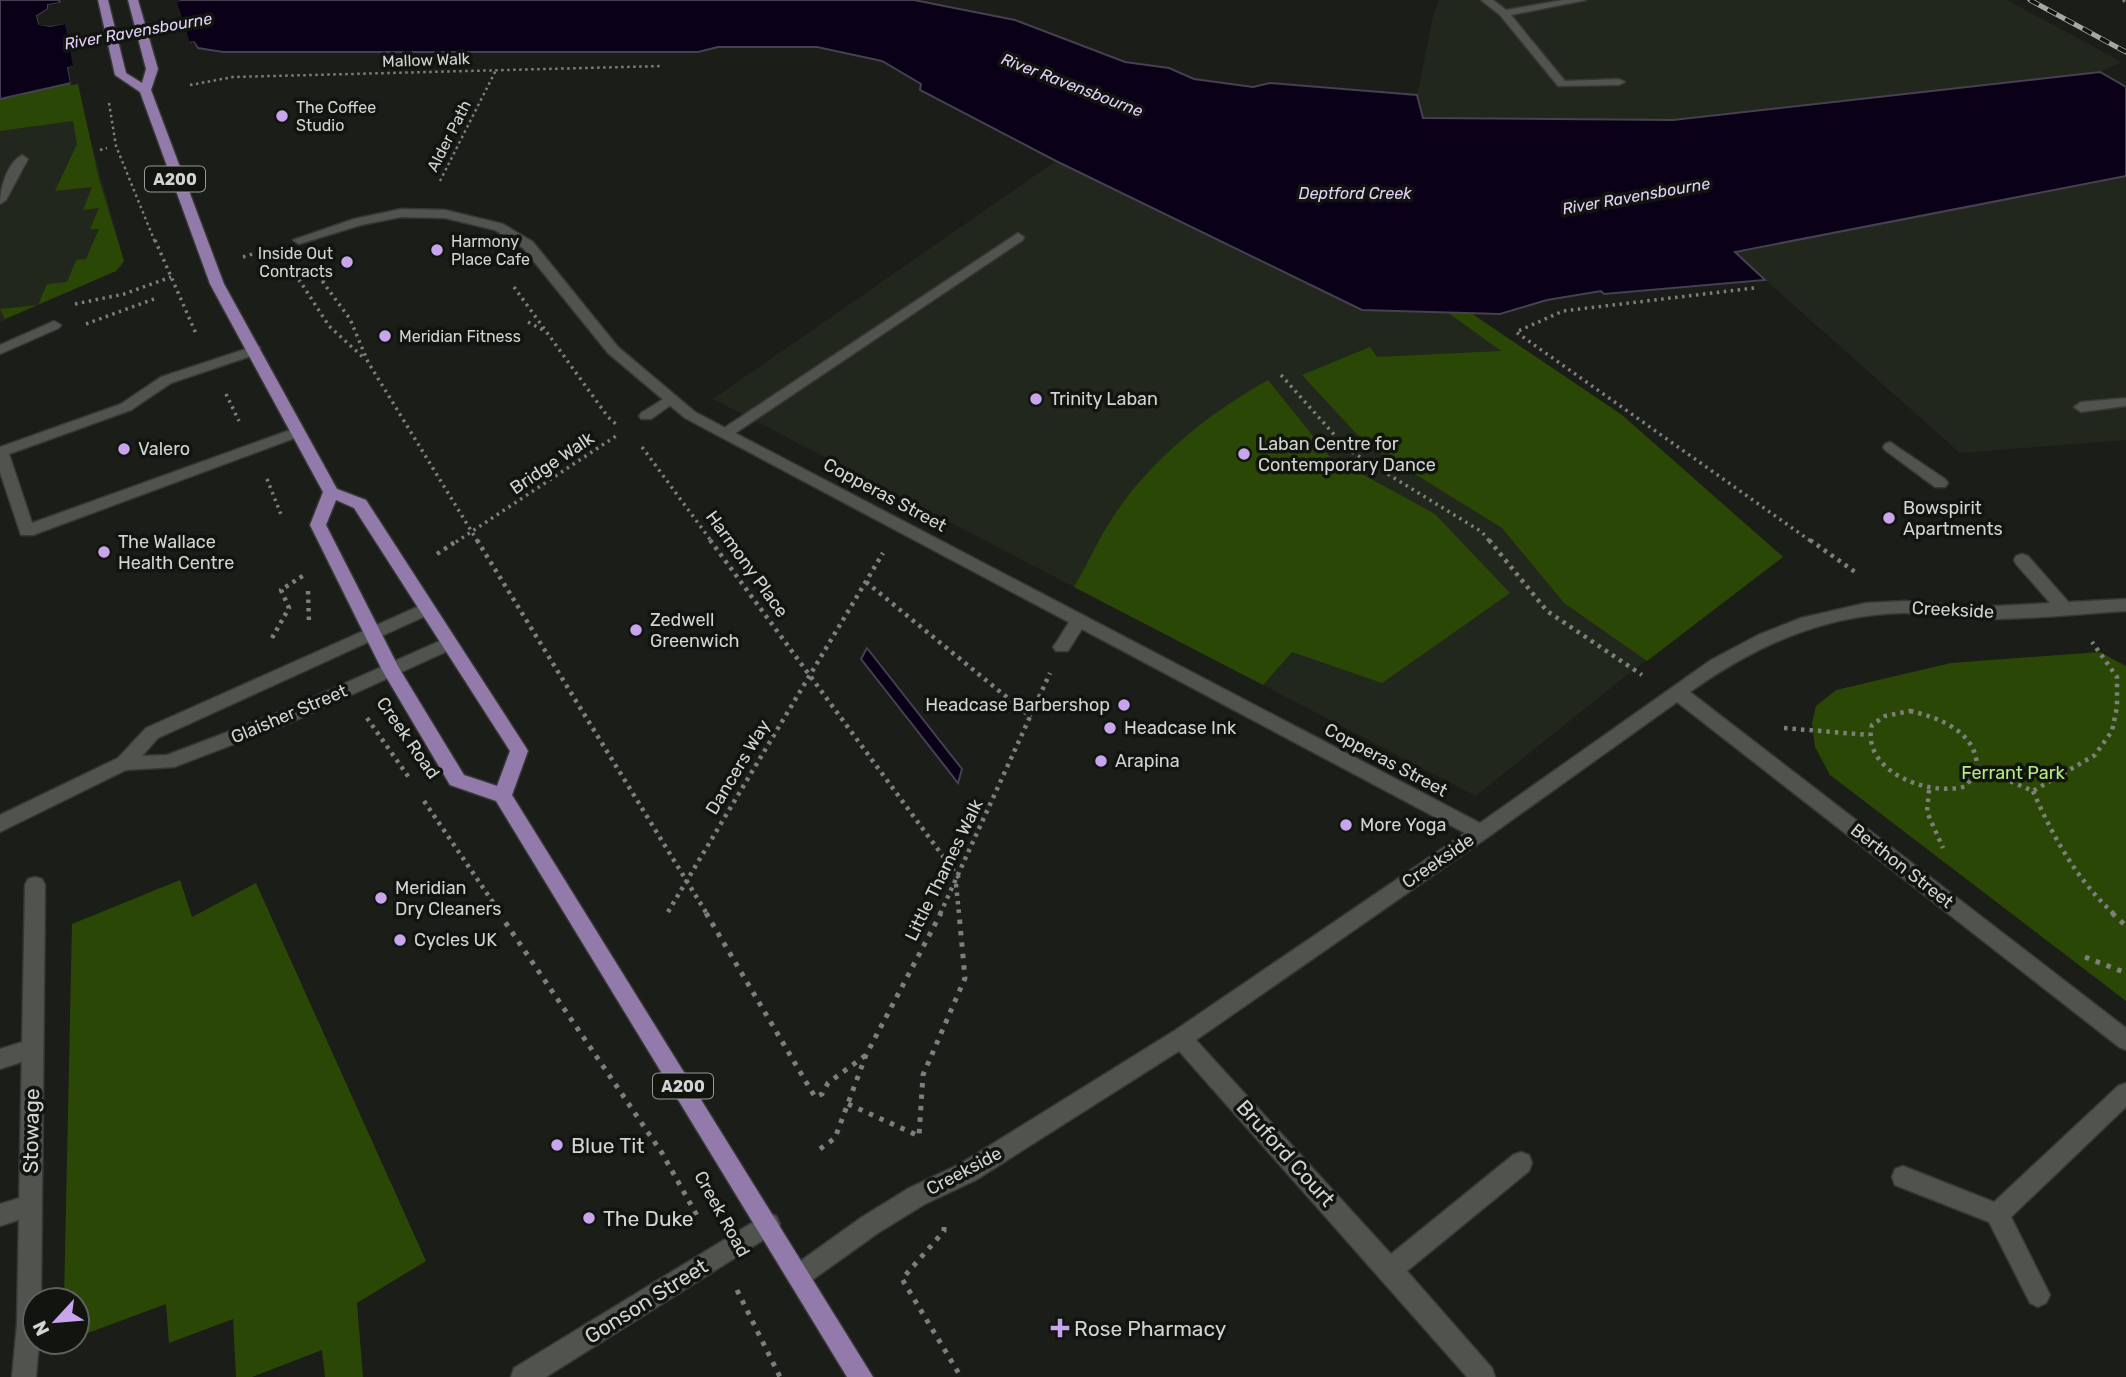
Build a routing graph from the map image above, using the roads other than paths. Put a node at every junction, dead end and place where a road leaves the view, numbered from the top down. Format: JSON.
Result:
{"nodes":[{"id":1,"x":103,"y":0,"type":"edge"},
{"id":2,"x":133,"y":0,"type":"edge"},
{"id":3,"x":1486,"y":0,"type":"edge"},
{"id":4,"x":1581,"y":0,"type":"edge"},
{"id":5,"x":1504,"y":13,"type":"junction"},
{"id":6,"x":1619,"y":82,"type":"dead end"},
{"id":7,"x":145,"y":90,"type":"junction"},
{"id":8,"x":22,"y":159,"type":"dead end"},
{"id":9,"x":0,"y":200,"type":"edge"},
{"id":10,"x":1018,"y":237,"type":"dead end"},
{"id":11,"x":299,"y":240,"type":"dead end"},
{"id":12,"x":54,"y":325,"type":"dead end"},
{"id":13,"x":0,"y":350,"type":"edge"},
{"id":14,"x":255,"y":350,"type":"junction"},
{"id":15,"x":670,"y":399,"type":"junction"},
{"id":16,"x":2126,"y":402,"type":"edge"},
{"id":17,"x":2081,"y":407,"type":"dead end"},
{"id":18,"x":646,"y":416,"type":"road end"},
{"id":19,"x":298,"y":432,"type":"junction"},
{"id":20,"x":726,"y":433,"type":"junction"},
{"id":21,"x":1890,"y":447,"type":"dead end"},
{"id":22,"x":1940,"y":483,"type":"dead end"},
{"id":23,"x":331,"y":492,"type":"junction"},
{"id":24,"x":2022,"y":560,"type":"dead end"},
{"id":25,"x":2126,"y":604,"type":"edge"},
{"id":26,"x":426,"y":608,"type":"junction"},
{"id":27,"x":2065,"y":609,"type":"junction"},
{"id":28,"x":1079,"y":620,"type":"junction"},
{"id":29,"x":373,"y":634,"type":"junction"},
{"id":30,"x":448,"y":643,"type":"junction"},
{"id":31,"x":1062,"y":647,"type":"road end"},
{"id":32,"x":391,"y":670,"type":"junction"},
{"id":33,"x":1677,"y":692,"type":"junction"},
{"id":34,"x":124,"y":763,"type":"junction"},
{"id":35,"x":503,"y":796,"type":"junction"},
{"id":36,"x":3,"y":817,"type":"edge"},
{"id":37,"x":1481,"y":832,"type":"junction"},
{"id":38,"x":35,"y":885,"type":"dead end"},
{"id":39,"x":1181,"y":1038,"type":"junction"},
{"id":40,"x":2126,"y":1040,"type":"edge"},
{"id":41,"x":32,"y":1049,"type":"junction"},
{"id":42,"x":0,"y":1059,"type":"edge"},
{"id":43,"x":2126,"y":1093,"type":"edge"},
{"id":44,"x":1521,"y":1163,"type":"dead end"},
{"id":45,"x":1903,"y":1177,"type":"dead end"},
{"id":46,"x":29,"y":1206,"type":"junction"},
{"id":47,"x":1997,"y":1214,"type":"junction"},
{"id":48,"x":0,"y":1215,"type":"edge"},
{"id":49,"x":768,"y":1224,"type":"junction"},
{"id":50,"x":1390,"y":1270,"type":"junction"},
{"id":51,"x":800,"y":1275,"type":"junction"},
{"id":52,"x":2038,"y":1296,"type":"dead end"},
{"id":53,"x":24,"y":1377,"type":"edge"},
{"id":54,"x":523,"y":1377,"type":"edge"},
{"id":55,"x":861,"y":1377,"type":"edge"},
{"id":56,"x":1483,"y":1377,"type":"edge"}],
"edges":[{"from":1,"to":7,"type":"main road"},
{"from":2,"to":7,"type":"main road"},
{"from":3,"to":5,"type":"street"},
{"from":4,"to":5,"type":"street"},
{"from":5,"to":6,"type":"street"},
{"from":7,"to":14,"type":"main road","number":"A200"},
{"from":8,"to":9,"type":"street"},
{"from":10,"to":20,"type":"street"},
{"from":11,"to":15,"type":"street","name":"Copperas Street"},
{"from":12,"to":13,"type":"street"},
{"from":14,"to":19,"type":"main road","number":"A200"},
{"from":14,"to":19,"type":"street"},
{"from":15,"to":18,"type":"street"},
{"from":15,"to":20,"type":"street","name":"Copperas Street"},
{"from":16,"to":17,"type":"street"},
{"from":19,"to":23,"type":"main road","number":"A200"},
{"from":20,"to":28,"type":"street","name":"Copperas Street"},
{"from":21,"to":22,"type":"street"},
{"from":23,"to":26,"type":"main road"},
{"from":23,"to":29,"type":"main road","name":"Creek Road"},
{"from":24,"to":27,"type":"street"},
{"from":25,"to":27,"type":"street","name":"Creekside"},
{"from":26,"to":29,"type":"street","name":"Glaisher Street"},
{"from":26,"to":30,"type":"main road"},
{"from":27,"to":33,"type":"street","name":"Creekside"},
{"from":28,"to":31,"type":"street"},
{"from":28,"to":37,"type":"street","name":"Copperas Street"},
{"from":29,"to":32,"type":"main road","name":"Creek Road"},
{"from":29,"to":34,"type":"street","name":"Glaisher Street"},
{"from":30,"to":32,"type":"street","name":"Glaisher Street"},
{"from":30,"to":35,"type":"main road"},
{"from":32,"to":34,"type":"street","name":"Glaisher Street"},
{"from":32,"to":35,"type":"main road","name":"Creek Road"},
{"from":33,"to":37,"type":"street","name":"Creekside"},
{"from":33,"to":40,"type":"street","name":"Berthon Street"},
{"from":34,"to":36,"type":"street","name":"Glaisher Street"},
{"from":35,"to":49,"type":"main road","name":"Creek Road","number":"A200"},
{"from":37,"to":39,"type":"street","name":"Creekside"},
{"from":38,"to":41,"type":"street","name":"Stowage"},
{"from":39,"to":50,"type":"street","name":"Bruford Court"},
{"from":39,"to":51,"type":"street","name":"Creekside"},
{"from":41,"to":42,"type":"street"},
{"from":41,"to":46,"type":"street","name":"Stowage"},
{"from":43,"to":47,"type":"street"},
{"from":44,"to":50,"type":"street"},
{"from":45,"to":47,"type":"street"},
{"from":46,"to":48,"type":"street"},
{"from":46,"to":53,"type":"street","name":"Stowage"},
{"from":47,"to":52,"type":"street"},
{"from":49,"to":51,"type":"main road","name":"Creek Road","number":"A200"},
{"from":49,"to":54,"type":"street","name":"Gonson Street"},
{"from":50,"to":56,"type":"street","name":"Bruford Court"},
{"from":51,"to":55,"type":"main road","name":"Creek Road","number":"A200"}]}
